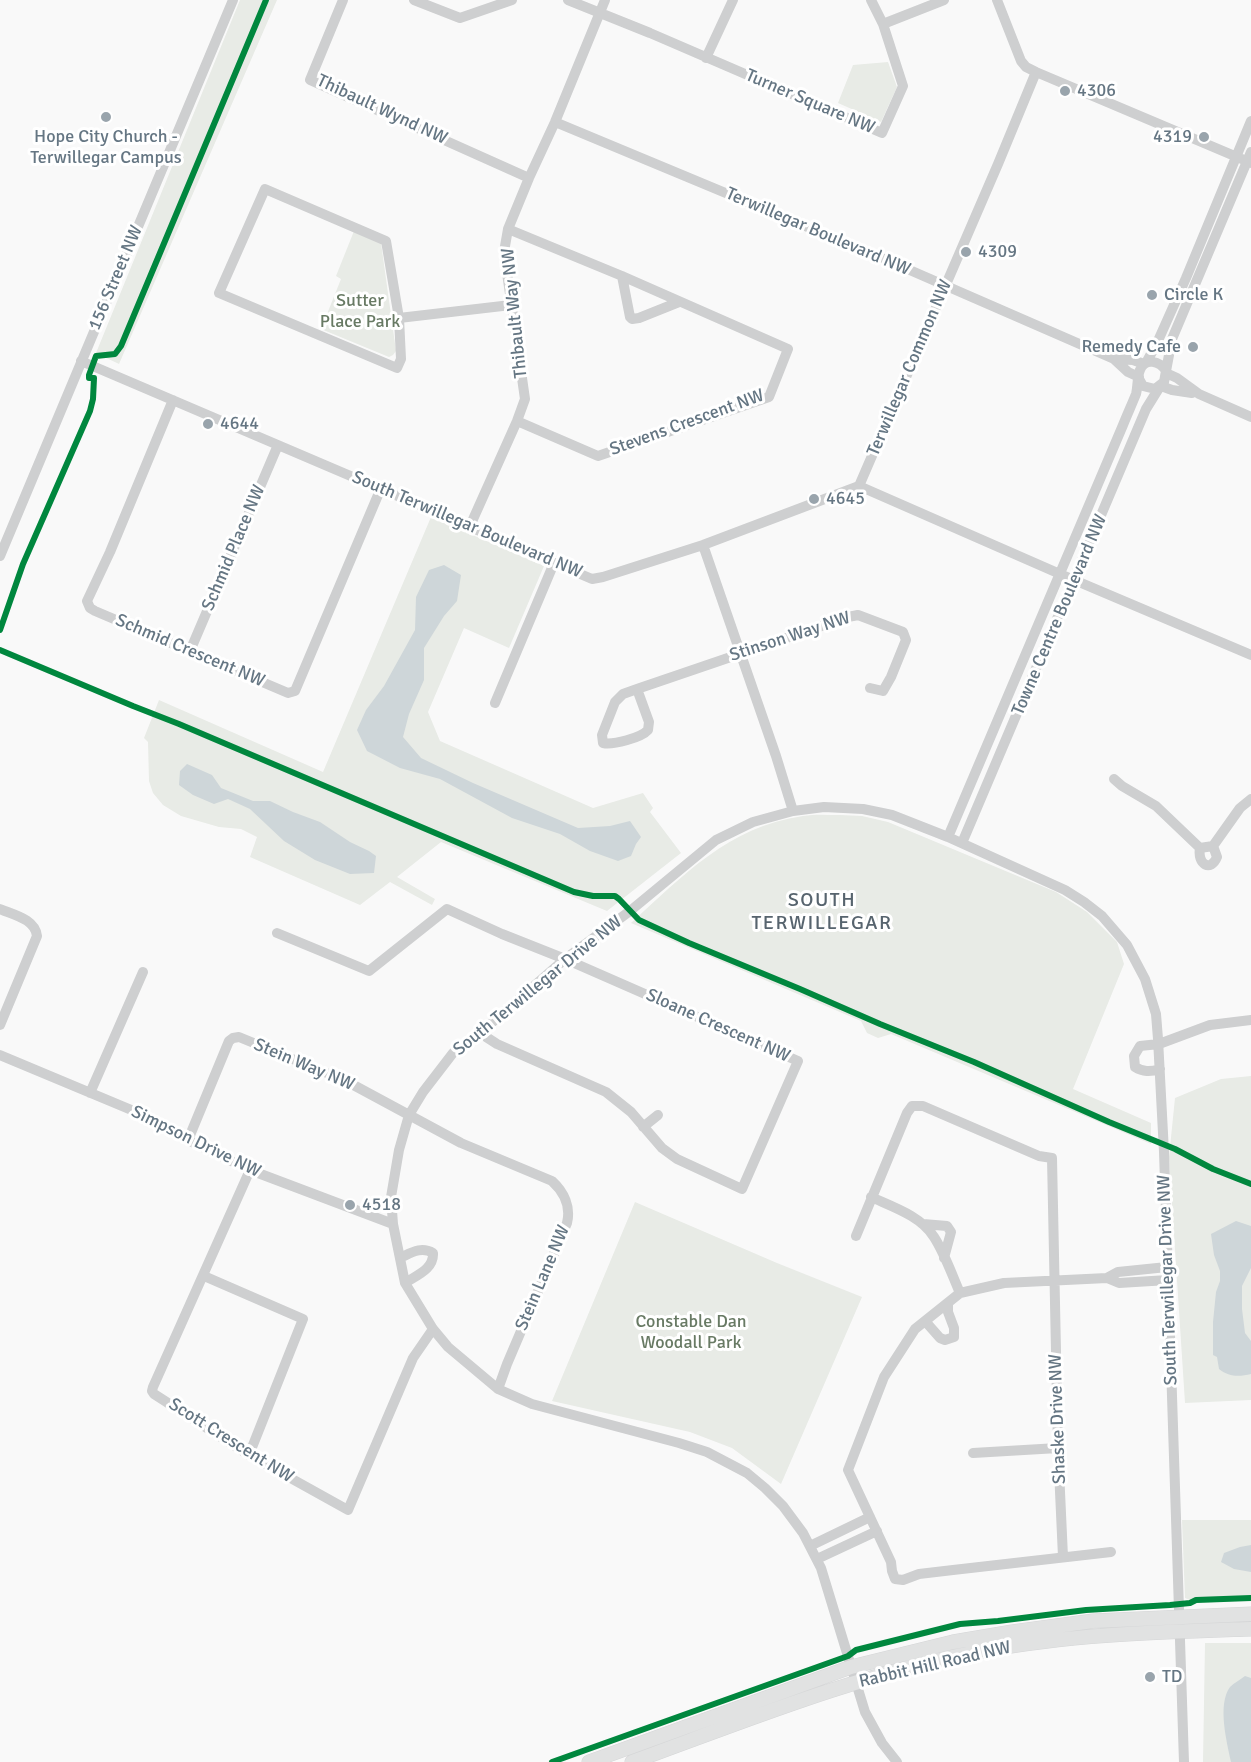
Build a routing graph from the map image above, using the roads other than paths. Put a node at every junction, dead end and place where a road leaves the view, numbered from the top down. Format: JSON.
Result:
{"nodes":[{"id":1,"x":233,"y":0,"type":"edge"},
{"id":2,"x":342,"y":0,"type":"edge"},
{"id":3,"x":414,"y":0,"type":"edge"},
{"id":4,"x":512,"y":0,"type":"edge"},
{"id":5,"x":568,"y":0,"type":"edge"},
{"id":6,"x":605,"y":0,"type":"edge"},
{"id":7,"x":733,"y":0,"type":"edge"},
{"id":8,"x":871,"y":0,"type":"edge"},
{"id":9,"x":944,"y":0,"type":"edge"},
{"id":10,"x":997,"y":0,"type":"edge"},
{"id":11,"x":600,"y":12,"type":"junction"},
{"id":12,"x":883,"y":24,"type":"junction"},
{"id":13,"x":706,"y":58,"type":"junction"},
{"id":14,"x":1036,"y":72,"type":"junction"},
{"id":15,"x":1251,"y":121,"type":"edge"},
{"id":16,"x":555,"y":122,"type":"junction"},
{"id":17,"x":1246,"y":158,"type":"edge"},
{"id":18,"x":529,"y":178,"type":"junction"},
{"id":19,"x":508,"y":229,"type":"junction"},
{"id":20,"x":622,"y":276,"type":"junction"},
{"id":21,"x":945,"y":286,"type":"junction"},
{"id":22,"x":679,"y":302,"type":"junction"},
{"id":23,"x":511,"y":305,"type":"junction"},
{"id":24,"x":399,"y":318,"type":"junction"},
{"id":25,"x":1114,"y":359,"type":"junction"},
{"id":26,"x":81,"y":361,"type":"junction"},
{"id":27,"x":1145,"y":364,"type":"junction"},
{"id":28,"x":1166,"y":372,"type":"junction"},
{"id":29,"x":1139,"y":378,"type":"junction"},
{"id":30,"x":1160,"y":387,"type":"junction"},
{"id":31,"x":1199,"y":394,"type":"junction"},
{"id":32,"x":173,"y":400,"type":"junction"},
{"id":33,"x":1251,"y":417,"type":"edge"},
{"id":34,"x":517,"y":421,"type":"junction"},
{"id":35,"x":278,"y":445,"type":"junction"},
{"id":36,"x":859,"y":486,"type":"junction"},
{"id":37,"x":381,"y":488,"type":"junction"},
{"id":38,"x":470,"y":526,"type":"junction"},
{"id":39,"x":703,"y":545,"type":"junction"},
{"id":40,"x":0,"y":556,"type":"edge"},
{"id":41,"x":554,"y":562,"type":"junction"},
{"id":42,"x":1060,"y":574,"type":"junction"},
{"id":43,"x":1075,"y":580,"type":"junction"},
{"id":44,"x":190,"y":651,"type":"junction"},
{"id":45,"x":741,"y":653,"type":"junction"},
{"id":46,"x":1251,"y":655,"type":"edge"},
{"id":47,"x":870,"y":688,"type":"dead end"},
{"id":48,"x":637,"y":689,"type":"junction"},
{"id":49,"x":495,"y":703,"type":"dead end"},
{"id":50,"x":1114,"y":779,"type":"dead end"},
{"id":51,"x":1251,"y":800,"type":"edge"},
{"id":52,"x":793,"y":811,"type":"junction"},
{"id":53,"x":948,"y":837,"type":"junction"},
{"id":54,"x":962,"y":843,"type":"junction"},
{"id":55,"x":1213,"y":846,"type":"junction"},
{"id":56,"x":1200,"y":848,"type":"junction"},
{"id":57,"x":0,"y":909,"type":"edge"},
{"id":58,"x":277,"y":933,"type":"dead end"},
{"id":59,"x":565,"y":959,"type":"junction"},
{"id":60,"x":143,"y":972,"type":"dead end"},
{"id":61,"x":1251,"y":1020,"type":"edge"},
{"id":62,"x":0,"y":1025,"type":"edge"},
{"id":63,"x":480,"y":1033,"type":"junction"},
{"id":64,"x":1159,"y":1044,"type":"junction"},
{"id":65,"x":0,"y":1055,"type":"edge"},
{"id":66,"x":1160,"y":1069,"type":"junction"},
{"id":67,"x":90,"y":1093,"type":"junction"},
{"id":68,"x":409,"y":1115,"type":"junction"},
{"id":69,"x":658,"y":1115,"type":"dead end"},
{"id":70,"x":644,"y":1127,"type":"junction"},
{"id":71,"x":188,"y":1140,"type":"junction"},
{"id":72,"x":250,"y":1170,"type":"junction"},
{"id":73,"x":871,"y":1197,"type":"junction"},
{"id":74,"x":393,"y":1224,"type":"junction"},
{"id":75,"x":923,"y":1224,"type":"junction"},
{"id":76,"x":856,"y":1236,"type":"dead end"},
{"id":77,"x":400,"y":1258,"type":"junction"},
{"id":78,"x":944,"y":1258,"type":"junction"},
{"id":79,"x":1167,"y":1268,"type":"junction"},
{"id":80,"x":204,"y":1276,"type":"junction"},
{"id":81,"x":1107,"y":1278,"type":"junction"},
{"id":82,"x":1168,"y":1280,"type":"junction"},
{"id":83,"x":1055,"y":1281,"type":"junction"},
{"id":84,"x":405,"y":1282,"type":"junction"},
{"id":85,"x":960,"y":1293,"type":"junction"},
{"id":86,"x":948,"y":1303,"type":"junction"},
{"id":87,"x":925,"y":1321,"type":"junction"},
{"id":88,"x":433,"y":1329,"type":"junction"},
{"id":89,"x":498,"y":1389,"type":"junction"},
{"id":90,"x":1058,"y":1448,"type":"junction"},
{"id":91,"x":973,"y":1453,"type":"dead end"},
{"id":92,"x":249,"y":1455,"type":"junction"},
{"id":93,"x":870,"y":1517,"type":"junction"},
{"id":94,"x":877,"y":1531,"type":"junction"},
{"id":95,"x":810,"y":1546,"type":"junction"},
{"id":96,"x":1111,"y":1552,"type":"dead end"},
{"id":97,"x":1064,"y":1557,"type":"junction"},
{"id":98,"x":817,"y":1559,"type":"junction"},
{"id":99,"x":1251,"y":1614,"type":"edge"},
{"id":100,"x":1178,"y":1617,"type":"junction"},
{"id":101,"x":1251,"y":1629,"type":"edge"},
{"id":102,"x":1180,"y":1632,"type":"junction"},
{"id":103,"x":851,"y":1667,"type":"junction"},
{"id":104,"x":856,"y":1682,"type":"junction"},
{"id":105,"x":589,"y":1762,"type":"edge"},
{"id":106,"x":632,"y":1762,"type":"edge"},
{"id":107,"x":897,"y":1762,"type":"edge"},
{"id":108,"x":1184,"y":1762,"type":"edge"}],
"edges":[{"from":1,"to":26,"type":"street","name":"156 Street NW"},
{"from":2,"to":18,"type":"street","name":"Thibault Wynd NW"},
{"from":3,"to":4,"type":"street"},
{"from":5,"to":11,"type":"street"},
{"from":6,"to":11,"type":"street","name":"Thibault Way NW"},
{"from":7,"to":13,"type":"street"},
{"from":8,"to":12,"type":"street","name":"Turner Square NW"},
{"from":9,"to":12,"type":"street"},
{"from":10,"to":14,"type":"street"},
{"from":11,"to":13,"type":"street","name":"Turner Square NW"},
{"from":11,"to":16,"type":"street","name":"Thibault Way NW"},
{"from":12,"to":13,"type":"street","name":"Turner Square NW"},
{"from":14,"to":17,"type":"street"},
{"from":14,"to":21,"type":"street","name":"Terwillegar Common NW"},
{"from":15,"to":17,"type":"street"},
{"from":16,"to":18,"type":"street","name":"Thibault Way NW"},
{"from":16,"to":21,"type":"street","name":"Terwillegar Boulevard NW"},
{"from":17,"to":27,"type":"street"},
{"from":17,"to":28,"type":"street"},
{"from":18,"to":19,"type":"street","name":"Thibault Way NW"},
{"from":19,"to":20,"type":"street","name":"Stevens Crescent NW"},
{"from":19,"to":23,"type":"street","name":"Thibault Way NW"},
{"from":20,"to":22,"type":"street","name":"Stevens Crescent NW"},
{"from":20,"to":22,"type":"street"},
{"from":21,"to":25,"type":"street","name":"Terwillegar Boulevard NW"},
{"from":21,"to":36,"type":"street","name":"Terwillegar Common NW"},
{"from":22,"to":34,"type":"street","name":"Stevens Crescent NW"},
{"from":23,"to":24,"type":"street"},
{"from":23,"to":34,"type":"street","name":"Thibault Way NW"},
{"from":24,"to":24,"type":"street"},
{"from":25,"to":27,"type":"street","name":"Terwillegar Boulevard NW"},
{"from":25,"to":29,"type":"street","name":"Terwillegar Boulevard NW"},
{"from":26,"to":32,"type":"street","name":"South Terwillegar Boulevard NW"},
{"from":26,"to":40,"type":"street","name":"156 Street NW"},
{"from":27,"to":28,"type":"street"},
{"from":27,"to":29,"type":"street"},
{"from":28,"to":30,"type":"street"},
{"from":28,"to":31,"type":"street"},
{"from":29,"to":30,"type":"street"},
{"from":29,"to":42,"type":"street","name":"Towne Centre Boulevard NW"},
{"from":30,"to":31,"type":"street"},
{"from":30,"to":43,"type":"street","name":"Towne Centre Boulevard NW"},
{"from":31,"to":33,"type":"street"},
{"from":32,"to":35,"type":"street","name":"South Terwillegar Boulevard NW"},
{"from":32,"to":44,"type":"street","name":"Schmid Crescent NW"},
{"from":34,"to":38,"type":"street","name":"Thibault Way NW"},
{"from":35,"to":37,"type":"street","name":"South Terwillegar Boulevard NW"},
{"from":35,"to":44,"type":"street","name":"Schmid Place NW"},
{"from":36,"to":39,"type":"street","name":"South Terwillegar Boulevard NW"},
{"from":36,"to":42,"type":"street"},
{"from":37,"to":38,"type":"street","name":"South Terwillegar Boulevard NW"},
{"from":37,"to":44,"type":"street","name":"Schmid Crescent NW"},
{"from":38,"to":41,"type":"street","name":"South Terwillegar Boulevard NW"},
{"from":39,"to":41,"type":"street","name":"South Terwillegar Boulevard NW"},
{"from":39,"to":45,"type":"street"},
{"from":41,"to":49,"type":"street"},
{"from":42,"to":43,"type":"street"},
{"from":42,"to":53,"type":"street","name":"Towne Centre Boulevard NW"},
{"from":43,"to":46,"type":"street"},
{"from":43,"to":54,"type":"street","name":"Towne Centre Boulevard NW"},
{"from":45,"to":47,"type":"street","name":"Stinson Way NW"},
{"from":45,"to":48,"type":"street","name":"Stinson Way NW"},
{"from":45,"to":52,"type":"street"},
{"from":48,"to":48,"type":"street","name":"Stinson Way NW"},
{"from":50,"to":56,"type":"street"},
{"from":51,"to":55,"type":"street"},
{"from":52,"to":53,"type":"street","name":"South Terwillegar Drive NW"},
{"from":52,"to":59,"type":"street","name":"South Terwillegar Drive NW"},
{"from":53,"to":54,"type":"street","name":"South Terwillegar Drive NW"},
{"from":54,"to":64,"type":"street","name":"South Terwillegar Drive NW"},
{"from":55,"to":56,"type":"street"},
{"from":55,"to":56,"type":"street"},
{"from":57,"to":62,"type":"street"},
{"from":58,"to":59,"type":"street"},
{"from":59,"to":63,"type":"street","name":"South Terwillegar Drive NW"},
{"from":59,"to":70,"type":"street","name":"Sloane Crescent NW"},
{"from":60,"to":67,"type":"street"},
{"from":61,"to":64,"type":"street"},
{"from":63,"to":68,"type":"street","name":"South Terwillegar Drive NW"},
{"from":63,"to":70,"type":"street","name":"Sloane Crescent NW"},
{"from":64,"to":66,"type":"street","name":"South Terwillegar Drive NW"},
{"from":64,"to":66,"type":"street"},
{"from":65,"to":67,"type":"street","name":"Simpson Drive NW"},
{"from":66,"to":79,"type":"street","name":"South Terwillegar Drive NW"},
{"from":67,"to":71,"type":"street","name":"Simpson Drive NW"},
{"from":68,"to":71,"type":"street","name":"Stein Way NW"},
{"from":68,"to":74,"type":"street","name":"South Terwillegar Drive NW"},
{"from":68,"to":89,"type":"street","name":"Stein Lane NW"},
{"from":69,"to":70,"type":"street"},
{"from":71,"to":72,"type":"street","name":"Simpson Drive NW"},
{"from":72,"to":74,"type":"street","name":"Simpson Drive NW"},
{"from":72,"to":80,"type":"street","name":"Scott Crescent NW"},
{"from":73,"to":75,"type":"street"},
{"from":73,"to":76,"type":"street"},
{"from":73,"to":83,"type":"street","name":"Shaske Drive NW"},
{"from":74,"to":77,"type":"street","name":"South Terwillegar Drive NW"},
{"from":75,"to":78,"type":"street"},
{"from":75,"to":78,"type":"street"},
{"from":77,"to":84,"type":"street","name":"South Terwillegar Drive NW"},
{"from":77,"to":84,"type":"street"},
{"from":78,"to":85,"type":"street"},
{"from":79,"to":81,"type":"street"},
{"from":79,"to":82,"type":"street","name":"South Terwillegar Drive NW"},
{"from":80,"to":92,"type":"street","name":"Scott Crescent NW"},
{"from":80,"to":92,"type":"street"},
{"from":81,"to":82,"type":"street"},
{"from":81,"to":83,"type":"street"},
{"from":82,"to":100,"type":"street","name":"South Terwillegar Drive NW"},
{"from":83,"to":85,"type":"street"},
{"from":83,"to":90,"type":"street","name":"Shaske Drive NW"},
{"from":84,"to":88,"type":"street","name":"South Terwillegar Drive NW"},
{"from":85,"to":86,"type":"street"},
{"from":86,"to":87,"type":"street"},
{"from":86,"to":87,"type":"street"},
{"from":87,"to":93,"type":"street"},
{"from":88,"to":89,"type":"street","name":"South Terwillegar Drive NW"},
{"from":88,"to":92,"type":"street","name":"Scott Crescent NW"},
{"from":89,"to":95,"type":"street","name":"South Terwillegar Drive NW"},
{"from":90,"to":91,"type":"street"},
{"from":90,"to":97,"type":"street","name":"Shaske Drive NW"},
{"from":93,"to":94,"type":"street"},
{"from":93,"to":95,"type":"street"},
{"from":94,"to":97,"type":"street"},
{"from":94,"to":98,"type":"street"},
{"from":95,"to":98,"type":"street","name":"South Terwillegar Drive NW"},
{"from":96,"to":97,"type":"street"},
{"from":98,"to":103,"type":"street","name":"South Terwillegar Drive NW"},
{"from":99,"to":100,"type":"main road","name":"Rabbit Hill Road NW"},
{"from":100,"to":102,"type":"street","name":"South Terwillegar Drive NW"},
{"from":100,"to":103,"type":"main road","name":"Rabbit Hill Road NW"},
{"from":101,"to":102,"type":"main road","name":"Rabbit Hill Road NW"},
{"from":102,"to":104,"type":"main road","name":"Rabbit Hill Road NW"},
{"from":102,"to":108,"type":"street","name":"South Terwillegar Drive NW"},
{"from":103,"to":104,"type":"street","name":"South Terwillegar Drive NW"},
{"from":103,"to":105,"type":"main road","name":"Rabbit Hill Road NW"},
{"from":104,"to":106,"type":"main road","name":"Rabbit Hill Road NW"},
{"from":104,"to":107,"type":"street","name":"South Terwillegar Drive NW"}]}
